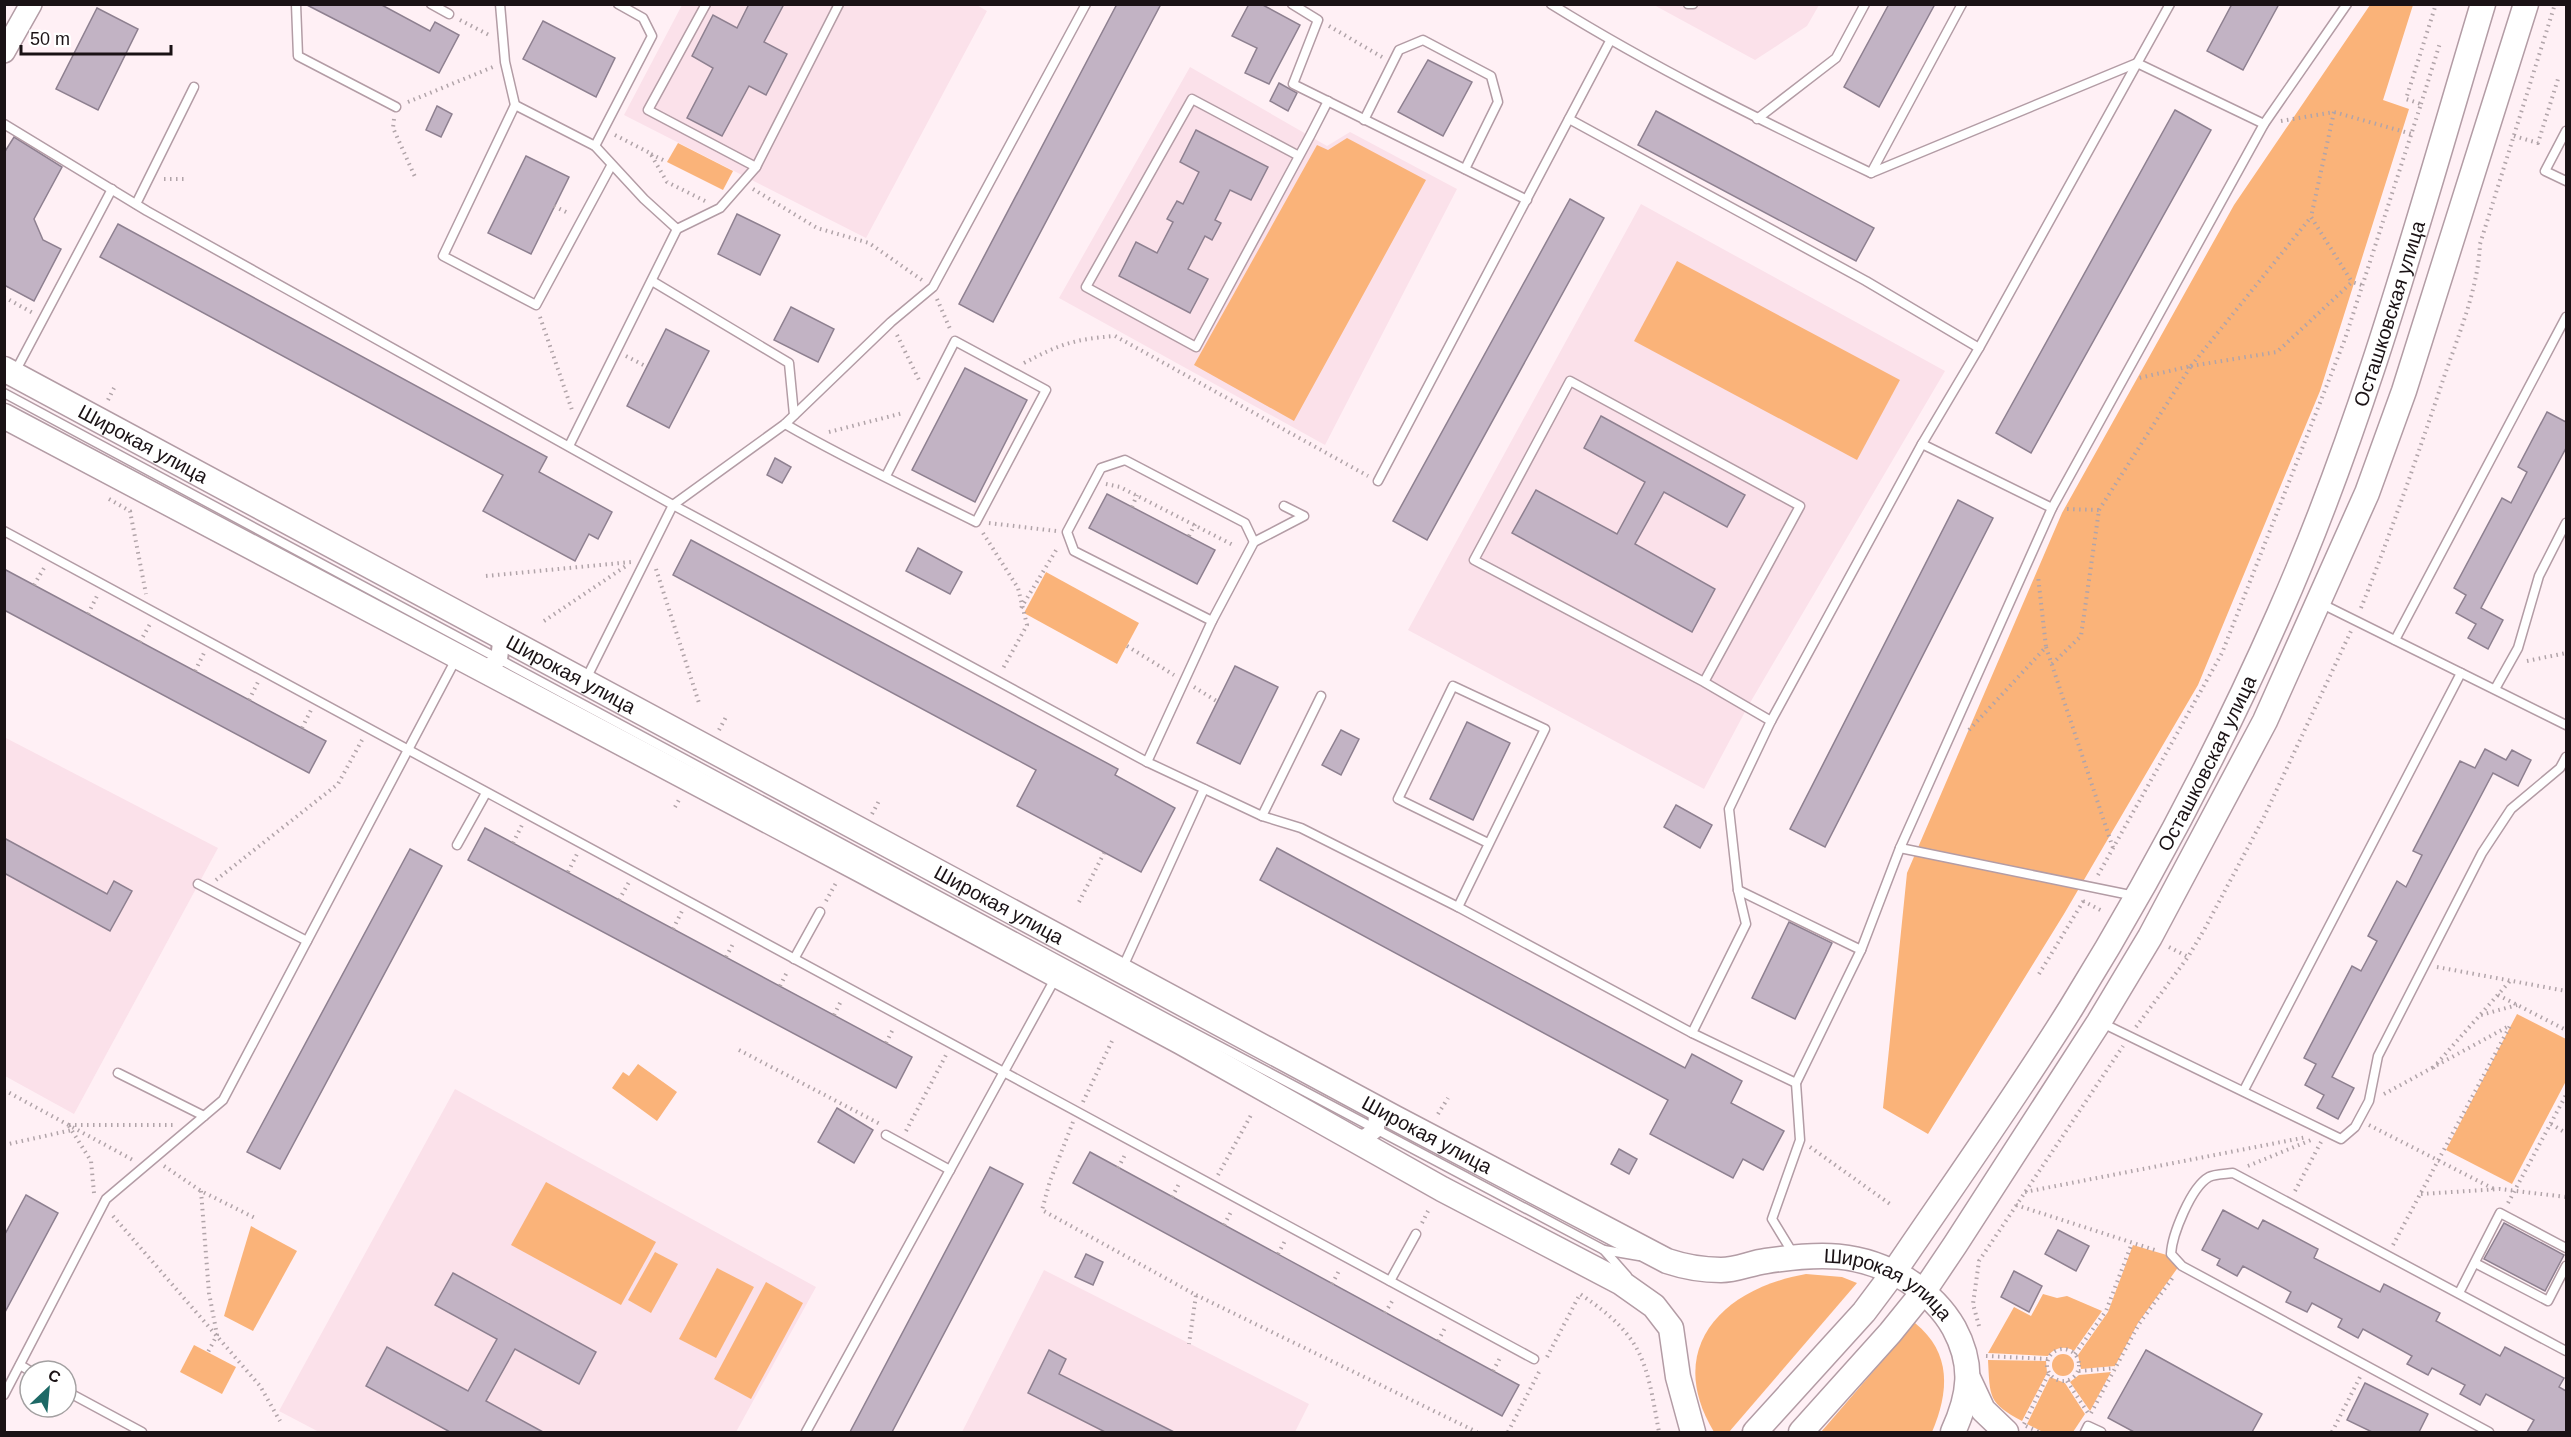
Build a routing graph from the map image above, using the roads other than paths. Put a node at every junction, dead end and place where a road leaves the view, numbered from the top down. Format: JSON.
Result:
{"nodes":[{"id":1,"x":31,"y":4,"type":"edge"},
{"id":2,"x":296,"y":4,"type":"edge"},
{"id":3,"x":431,"y":4,"type":"edge"},
{"id":4,"x":500,"y":4,"type":"edge"},
{"id":5,"x":618,"y":4,"type":"edge"},
{"id":6,"x":706,"y":4,"type":"edge"},
{"id":7,"x":839,"y":4,"type":"edge"},
{"id":8,"x":1086,"y":4,"type":"edge"},
{"id":9,"x":1292,"y":4,"type":"edge"},
{"id":10,"x":1551,"y":4,"type":"edge"},
{"id":11,"x":1865,"y":4,"type":"edge"},
{"id":12,"x":1962,"y":4,"type":"edge"},
{"id":13,"x":2170,"y":4,"type":"edge"},
{"id":14,"x":2347,"y":4,"type":"edge"},
{"id":15,"x":2483,"y":4,"type":"edge"},
{"id":16,"x":2526,"y":4,"type":"edge"},
{"id":17,"x":449,"y":14,"type":"road end"},
{"id":18,"x":1610,"y":41,"type":"junction"},
{"id":19,"x":4,"y":52,"type":"edge"},
{"id":20,"x":2137,"y":63,"type":"junction"},
{"id":21,"x":194,"y":87,"type":"dead end"},
{"id":22,"x":1328,"y":101,"type":"junction"},
{"id":23,"x":515,"y":105,"type":"junction"},
{"id":24,"x":396,"y":107,"type":"road end"},
{"id":25,"x":1569,"y":119,"type":"junction"},
{"id":26,"x":1756,"y":119,"type":"junction"},
{"id":27,"x":1364,"y":120,"type":"junction"},
{"id":28,"x":4,"y":124,"type":"edge"},
{"id":29,"x":2264,"y":124,"type":"junction"},
{"id":30,"x":2566,"y":131,"type":"edge"},
{"id":31,"x":596,"y":146,"type":"junction"},
{"id":32,"x":1299,"y":156,"type":"junction"},
{"id":33,"x":611,"y":166,"type":"junction"},
{"id":34,"x":756,"y":167,"type":"junction"},
{"id":35,"x":1465,"y":170,"type":"junction"},
{"id":36,"x":1871,"y":173,"type":"junction"},
{"id":37,"x":2566,"y":181,"type":"edge"},
{"id":38,"x":112,"y":189,"type":"junction"},
{"id":39,"x":1527,"y":200,"type":"junction"},
{"id":40,"x":136,"y":204,"type":"junction"},
{"id":41,"x":677,"y":229,"type":"junction"},
{"id":42,"x":652,"y":281,"type":"junction"},
{"id":43,"x":2566,"y":317,"type":"edge"},
{"id":44,"x":1979,"y":348,"type":"junction"},
{"id":45,"x":8,"y":379,"type":"edge"},
{"id":46,"x":794,"y":415,"type":"junction"},
{"id":47,"x":4,"y":416,"type":"edge"},
{"id":48,"x":785,"y":424,"type":"junction"},
{"id":49,"x":1922,"y":444,"type":"junction"},
{"id":50,"x":569,"y":446,"type":"junction"},
{"id":51,"x":885,"y":476,"type":"junction"},
{"id":52,"x":1378,"y":482,"type":"road end"},
{"id":53,"x":673,"y":505,"type":"junction"},
{"id":54,"x":1284,"y":506,"type":"dead end"},
{"id":55,"x":2052,"y":508,"type":"junction"},
{"id":56,"x":2566,"y":523,"type":"edge"},
{"id":57,"x":4,"y":531,"type":"edge"},
{"id":58,"x":1254,"y":542,"type":"junction"},
{"id":59,"x":2319,"y":603,"type":"junction"},
{"id":60,"x":1212,"y":621,"type":"junction"},
{"id":61,"x":492,"y":632,"type":"junction"},
{"id":62,"x":2395,"y":640,"type":"junction"},
{"id":63,"x":499,"y":659,"type":"junction"},
{"id":64,"x":465,"y":662,"type":"junction"},
{"id":65,"x":2462,"y":673,"type":"junction"},
{"id":66,"x":585,"y":682,"type":"junction"},
{"id":67,"x":1704,"y":682,"type":"junction"},
{"id":68,"x":2495,"y":689,"type":"junction"},
{"id":69,"x":1321,"y":696,"type":"dead end"},
{"id":70,"x":1771,"y":721,"type":"junction"},
{"id":71,"x":2566,"y":725,"type":"edge"},
{"id":72,"x":408,"y":750,"type":"junction"},
{"id":73,"x":2566,"y":757,"type":"edge"},
{"id":74,"x":1147,"y":762,"type":"junction"},
{"id":75,"x":1204,"y":789,"type":"junction"},
{"id":76,"x":486,"y":793,"type":"junction"},
{"id":77,"x":1262,"y":816,"type":"junction"},
{"id":78,"x":1488,"y":843,"type":"junction"},
{"id":79,"x":457,"y":845,"type":"dead end"},
{"id":80,"x":1900,"y":848,"type":"junction"},
{"id":81,"x":924,"y":864,"type":"junction"},
{"id":82,"x":903,"y":884,"type":"junction"},
{"id":83,"x":202,"y":886,"type":"road end"},
{"id":84,"x":1738,"y":890,"type":"junction"},
{"id":85,"x":2137,"y":896,"type":"junction"},
{"id":86,"x":1458,"y":908,"type":"junction"},
{"id":87,"x":820,"y":912,"type":"dead end"},
{"id":88,"x":307,"y":941,"type":"junction"},
{"id":89,"x":1861,"y":950,"type":"junction"},
{"id":90,"x":794,"y":959,"type":"junction"},
{"id":91,"x":1122,"y":970,"type":"junction"},
{"id":92,"x":1057,"y":976,"type":"junction"},
{"id":93,"x":2099,"y":1022,"type":"junction"},
{"id":94,"x":1692,"y":1033,"type":"junction"},
{"id":95,"x":1004,"y":1072,"type":"junction"},
{"id":96,"x":118,"y":1073,"type":"dead end"},
{"id":97,"x":1796,"y":1083,"type":"junction"},
{"id":98,"x":2244,"y":1090,"type":"junction"},
{"id":99,"x":1368,"y":1104,"type":"junction"},
{"id":100,"x":204,"y":1116,"type":"junction"},
{"id":101,"x":1376,"y":1129,"type":"junction"},
{"id":102,"x":886,"y":1135,"type":"road end"},
{"id":103,"x":1351,"y":1137,"type":"junction"},
{"id":104,"x":950,"y":1170,"type":"junction"},
{"id":105,"x":1416,"y":1234,"type":"dead end"},
{"id":106,"x":2566,"y":1248,"type":"edge"},
{"id":107,"x":1604,"y":1250,"type":"junction"},
{"id":108,"x":1796,"y":1258,"type":"junction"},
{"id":109,"x":1667,"y":1261,"type":"junction"},
{"id":110,"x":2475,"y":1263,"type":"junction"},
{"id":111,"x":2566,"y":1266,"type":"edge"},
{"id":112,"x":1894,"y":1272,"type":"junction"},
{"id":113,"x":1390,"y":1281,"type":"junction"},
{"id":114,"x":1924,"y":1291,"type":"junction"},
{"id":115,"x":2459,"y":1293,"type":"junction"},
{"id":116,"x":1654,"y":1306,"type":"junction"},
{"id":117,"x":2566,"y":1351,"type":"edge"},
{"id":118,"x":23,"y":1359,"type":"edge"},
{"id":119,"x":1534,"y":1359,"type":"dead end"},
{"id":120,"x":18,"y":1369,"type":"edge"},
{"id":121,"x":1968,"y":1380,"type":"junction"},
{"id":122,"x":4,"y":1395,"type":"edge"},
{"id":123,"x":78,"y":1397,"type":"edge"},
{"id":124,"x":2015,"y":1428,"type":"edge"},
{"id":125,"x":142,"y":1432,"type":"edge"},
{"id":126,"x":806,"y":1432,"type":"edge"},
{"id":127,"x":1693,"y":1432,"type":"edge"},
{"id":128,"x":1755,"y":1432,"type":"edge"},
{"id":129,"x":1801,"y":1432,"type":"edge"},
{"id":130,"x":1953,"y":1432,"type":"edge"},
{"id":131,"x":2085,"y":1432,"type":"edge"},
{"id":132,"x":2101,"y":1432,"type":"edge"},
{"id":133,"x":2489,"y":1432,"type":"edge"}],
"edges":[{"from":1,"to":19,"type":"street"},
{"from":2,"to":24,"type":"lane"},
{"from":3,"to":17,"type":"lane"},
{"from":4,"to":23,"type":"lane"},
{"from":5,"to":31,"type":"lane"},
{"from":6,"to":34,"type":"lane"},
{"from":7,"to":34,"type":"lane"},
{"from":8,"to":46,"type":"lane"},
{"from":9,"to":22,"type":"lane"},
{"from":10,"to":18,"type":"lane"},
{"from":11,"to":26,"type":"lane"},
{"from":12,"to":36,"type":"lane"},
{"from":13,"to":20,"type":"lane"},
{"from":14,"to":29,"type":"lane"},
{"from":15,"to":85,"type":"main road","name":"Осташковская улица"},
{"from":16,"to":59,"type":"main road","name":"Осташковская улица"},
{"from":18,"to":25,"type":"lane"},
{"from":18,"to":26,"type":"lane"},
{"from":20,"to":29,"type":"lane"},
{"from":20,"to":36,"type":"lane"},
{"from":20,"to":44,"type":"lane"},
{"from":21,"to":40,"type":"lane"},
{"from":22,"to":27,"type":"lane"},
{"from":22,"to":32,"type":"lane"},
{"from":23,"to":31,"type":"lane"},
{"from":23,"to":33,"type":"lane"},
{"from":25,"to":39,"type":"lane"},
{"from":25,"to":44,"type":"lane"},
{"from":26,"to":36,"type":"lane"},
{"from":27,"to":35,"type":"lane"},
{"from":27,"to":35,"type":"lane"},
{"from":28,"to":38,"type":"lane"},
{"from":29,"to":55,"type":"lane"},
{"from":30,"to":37,"type":"lane"},
{"from":31,"to":33,"type":"lane"},
{"from":32,"to":32,"type":"lane"},
{"from":33,"to":41,"type":"lane"},
{"from":34,"to":41,"type":"lane"},
{"from":35,"to":39,"type":"lane"},
{"from":38,"to":40,"type":"lane"},
{"from":38,"to":45,"type":"lane"},
{"from":39,"to":52,"type":"lane"},
{"from":40,"to":50,"type":"lane"},
{"from":41,"to":42,"type":"lane"},
{"from":42,"to":46,"type":"lane"},
{"from":42,"to":50,"type":"lane"},
{"from":43,"to":62,"type":"lane"},
{"from":44,"to":49,"type":"lane"},
{"from":45,"to":61,"type":"main road","name":"Широкая улица"},
{"from":45,"to":63,"type":"lane","name":"Широкая улица"},
{"from":46,"to":48,"type":"lane"},
{"from":47,"to":64,"type":"main road","name":"Широкая улица"},
{"from":48,"to":51,"type":"lane"},
{"from":48,"to":53,"type":"lane"},
{"from":49,"to":55,"type":"lane"},
{"from":49,"to":70,"type":"lane"},
{"from":50,"to":53,"type":"lane"},
{"from":51,"to":51,"type":"lane"},
{"from":53,"to":66,"type":"lane"},
{"from":53,"to":74,"type":"lane"},
{"from":54,"to":58,"type":"lane"},
{"from":55,"to":80,"type":"lane"},
{"from":56,"to":68,"type":"lane"},
{"from":57,"to":72,"type":"lane"},
{"from":58,"to":60,"type":"lane"},
{"from":58,"to":60,"type":"lane"},
{"from":59,"to":62,"type":"lane"},
{"from":59,"to":93,"type":"main road","name":"Осташковская улица"},
{"from":60,"to":74,"type":"lane"},
{"from":61,"to":63,"type":"street"},
{"from":61,"to":66,"type":"main road","name":"Широкая улица"},
{"from":62,"to":65,"type":"lane"},
{"from":63,"to":64,"type":"street"},
{"from":63,"to":82,"type":"lane","name":"Широкая улица"},
{"from":64,"to":72,"type":"lane"},
{"from":64,"to":82,"type":"main road","name":"Широкая улица"},
{"from":65,"to":68,"type":"lane"},
{"from":65,"to":98,"type":"lane"},
{"from":66,"to":81,"type":"main road","name":"Широкая улица"},
{"from":67,"to":67,"type":"lane"},
{"from":67,"to":70,"type":"lane"},
{"from":68,"to":71,"type":"lane"},
{"from":69,"to":77,"type":"lane"},
{"from":70,"to":84,"type":"lane"},
{"from":72,"to":76,"type":"lane"},
{"from":72,"to":88,"type":"lane"},
{"from":73,"to":98,"type":"lane"},
{"from":74,"to":75,"type":"lane"},
{"from":75,"to":77,"type":"lane"},
{"from":75,"to":91,"type":"lane"},
{"from":76,"to":79,"type":"lane"},
{"from":76,"to":90,"type":"lane"},
{"from":77,"to":86,"type":"lane"},
{"from":78,"to":78,"type":"lane"},
{"from":78,"to":86,"type":"lane"},
{"from":80,"to":85,"type":"lane"},
{"from":80,"to":89,"type":"lane"},
{"from":81,"to":82,"type":"main road"},
{"from":81,"to":91,"type":"main road","name":"Широкая улица"},
{"from":82,"to":92,"type":"main road","name":"Широкая улица"},
{"from":82,"to":101,"type":"lane","name":"Широкая улица"},
{"from":83,"to":88,"type":"lane"},
{"from":84,"to":89,"type":"lane"},
{"from":84,"to":94,"type":"lane"},
{"from":85,"to":112,"type":"main road","name":"Осташковская улица"},
{"from":86,"to":94,"type":"lane"},
{"from":87,"to":90,"type":"lane"},
{"from":88,"to":100,"type":"lane"},
{"from":89,"to":97,"type":"lane"},
{"from":90,"to":95,"type":"lane"},
{"from":91,"to":99,"type":"main road","name":"Широкая улица"},
{"from":92,"to":95,"type":"lane"},
{"from":92,"to":103,"type":"main road","name":"Широкая улица"},
{"from":93,"to":98,"type":"lane"},
{"from":93,"to":114,"type":"main road","name":"Осташковская улица"},
{"from":94,"to":97,"type":"lane"},
{"from":95,"to":104,"type":"lane"},
{"from":95,"to":113,"type":"lane"},
{"from":96,"to":100,"type":"lane"},
{"from":97,"to":108,"type":"lane"},
{"from":99,"to":101,"type":"street"},
{"from":99,"to":109,"type":"main road","name":"Широкая улица"},
{"from":100,"to":118,"type":"lane"},
{"from":101,"to":103,"type":"street"},
{"from":101,"to":107,"type":"lane","name":"Широкая улица"},
{"from":102,"to":104,"type":"lane"},
{"from":103,"to":116,"type":"main road","name":"Широкая улица"},
{"from":104,"to":126,"type":"lane"},
{"from":105,"to":113,"type":"lane"},
{"from":106,"to":110,"type":"lane"},
{"from":107,"to":109,"type":"lane"},
{"from":107,"to":116,"type":"lane","name":"Широкая улица"},
{"from":108,"to":109,"type":"main road","name":"Широкая улица"},
{"from":108,"to":112,"type":"main road","name":"Широкая улица"},
{"from":110,"to":111,"type":"lane"},
{"from":110,"to":115,"type":"lane"},
{"from":112,"to":114,"type":"main road","name":"Широкая улица"},
{"from":112,"to":128,"type":"main road","name":"Осташковская улица"},
{"from":113,"to":119,"type":"lane"},
{"from":114,"to":121,"type":"main road","name":"Широкая улица"},
{"from":114,"to":129,"type":"main road","name":"Осташковская улица"},
{"from":115,"to":117,"type":"lane"},
{"from":115,"to":133,"type":"lane"},
{"from":116,"to":127,"type":"main road","name":"Широкая улица"},
{"from":120,"to":122,"type":"lane"},
{"from":121,"to":124,"type":"main road"},
{"from":121,"to":130,"type":"main road"},
{"from":123,"to":125,"type":"lane"},
{"from":131,"to":132,"type":"lane"}]}
